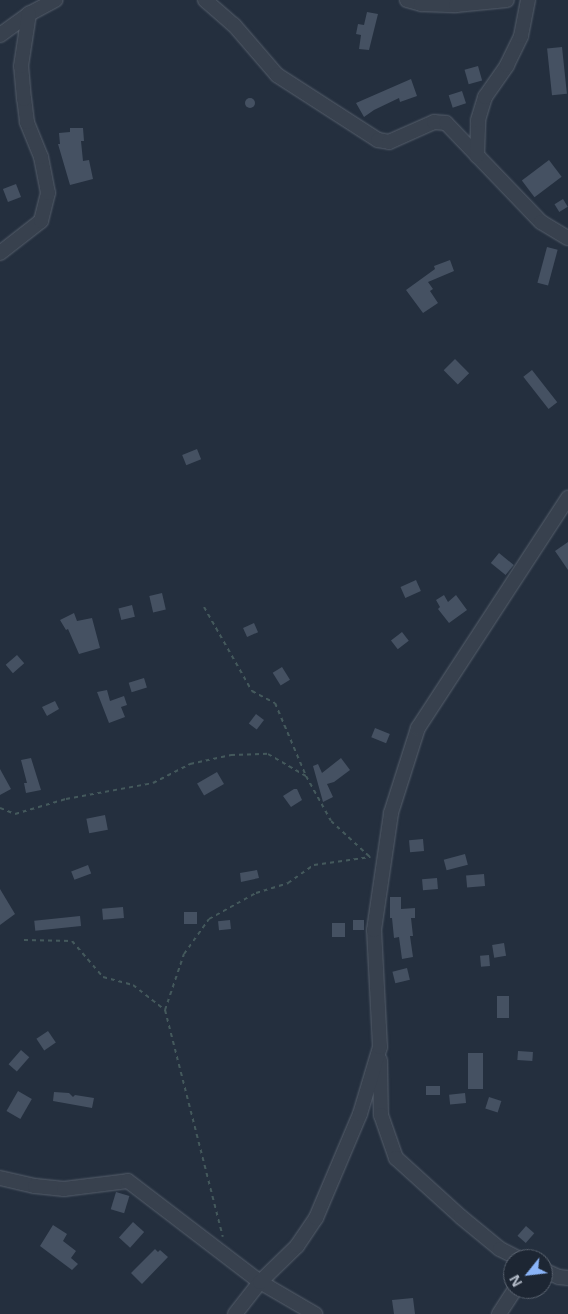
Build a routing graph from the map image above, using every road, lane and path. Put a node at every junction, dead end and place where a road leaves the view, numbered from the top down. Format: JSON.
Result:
{"nodes":[{"id":1,"x":55,"y":0,"type":"edge"},
{"id":2,"x":205,"y":0,"type":"edge"},
{"id":3,"x":407,"y":0,"type":"edge"},
{"id":4,"x":507,"y":0,"type":"edge"},
{"id":5,"x":528,"y":0,"type":"edge"},
{"id":6,"x":29,"y":14,"type":"junction"},
{"id":7,"x":0,"y":35,"type":"edge"},
{"id":8,"x":477,"y":156,"type":"junction"},
{"id":9,"x":568,"y":238,"type":"edge"},
{"id":10,"x":0,"y":252,"type":"edge"},
{"id":11,"x":568,"y":498,"type":"edge"},
{"id":12,"x":204,"y":606,"type":"dead end"},
{"id":13,"x":306,"y":776,"type":"junction"},
{"id":14,"x":0,"y":808,"type":"edge"},
{"id":15,"x":370,"y":857,"type":"junction"},
{"id":16,"x":383,"y":869,"type":"junction"},
{"id":17,"x":24,"y":940,"type":"dead end"},
{"id":18,"x":165,"y":1010,"type":"junction"},
{"id":19,"x":380,"y":1047,"type":"junction"},
{"id":20,"x":0,"y":1178,"type":"edge"},
{"id":21,"x":503,"y":1250,"type":"edge"},
{"id":22,"x":228,"y":1256,"type":"junction"},
{"id":23,"x":553,"y":1274,"type":"edge"},
{"id":24,"x":568,"y":1278,"type":"edge"},
{"id":25,"x":260,"y":1282,"type":"junction"},
{"id":26,"x":509,"y":1299,"type":"edge"},
{"id":27,"x":235,"y":1314,"type":"edge"},
{"id":28,"x":315,"y":1314,"type":"edge"},
{"id":29,"x":499,"y":1314,"type":"edge"}],
"edges":[{"from":1,"to":6,"type":"street"},
{"from":2,"to":8,"type":"street"},
{"from":3,"to":4,"type":"street"},
{"from":5,"to":8,"type":"street"},
{"from":6,"to":7,"type":"street"},
{"from":6,"to":10,"type":"street"},
{"from":8,"to":9,"type":"street"},
{"from":11,"to":16,"type":"street"},
{"from":12,"to":13,"type":"path"},
{"from":13,"to":14,"type":"path"},
{"from":13,"to":15,"type":"path"},
{"from":15,"to":16,"type":"path"},
{"from":15,"to":18,"type":"path"},
{"from":16,"to":19,"type":"street"},
{"from":17,"to":18,"type":"path"},
{"from":18,"to":22,"type":"path"},
{"from":19,"to":21,"type":"street"},
{"from":19,"to":25,"type":"street"},
{"from":20,"to":22,"type":"street"},
{"from":22,"to":25,"type":"street"},
{"from":23,"to":24,"type":"street"},
{"from":25,"to":27,"type":"street"},
{"from":25,"to":28,"type":"street"},
{"from":26,"to":29,"type":"street"}]}
